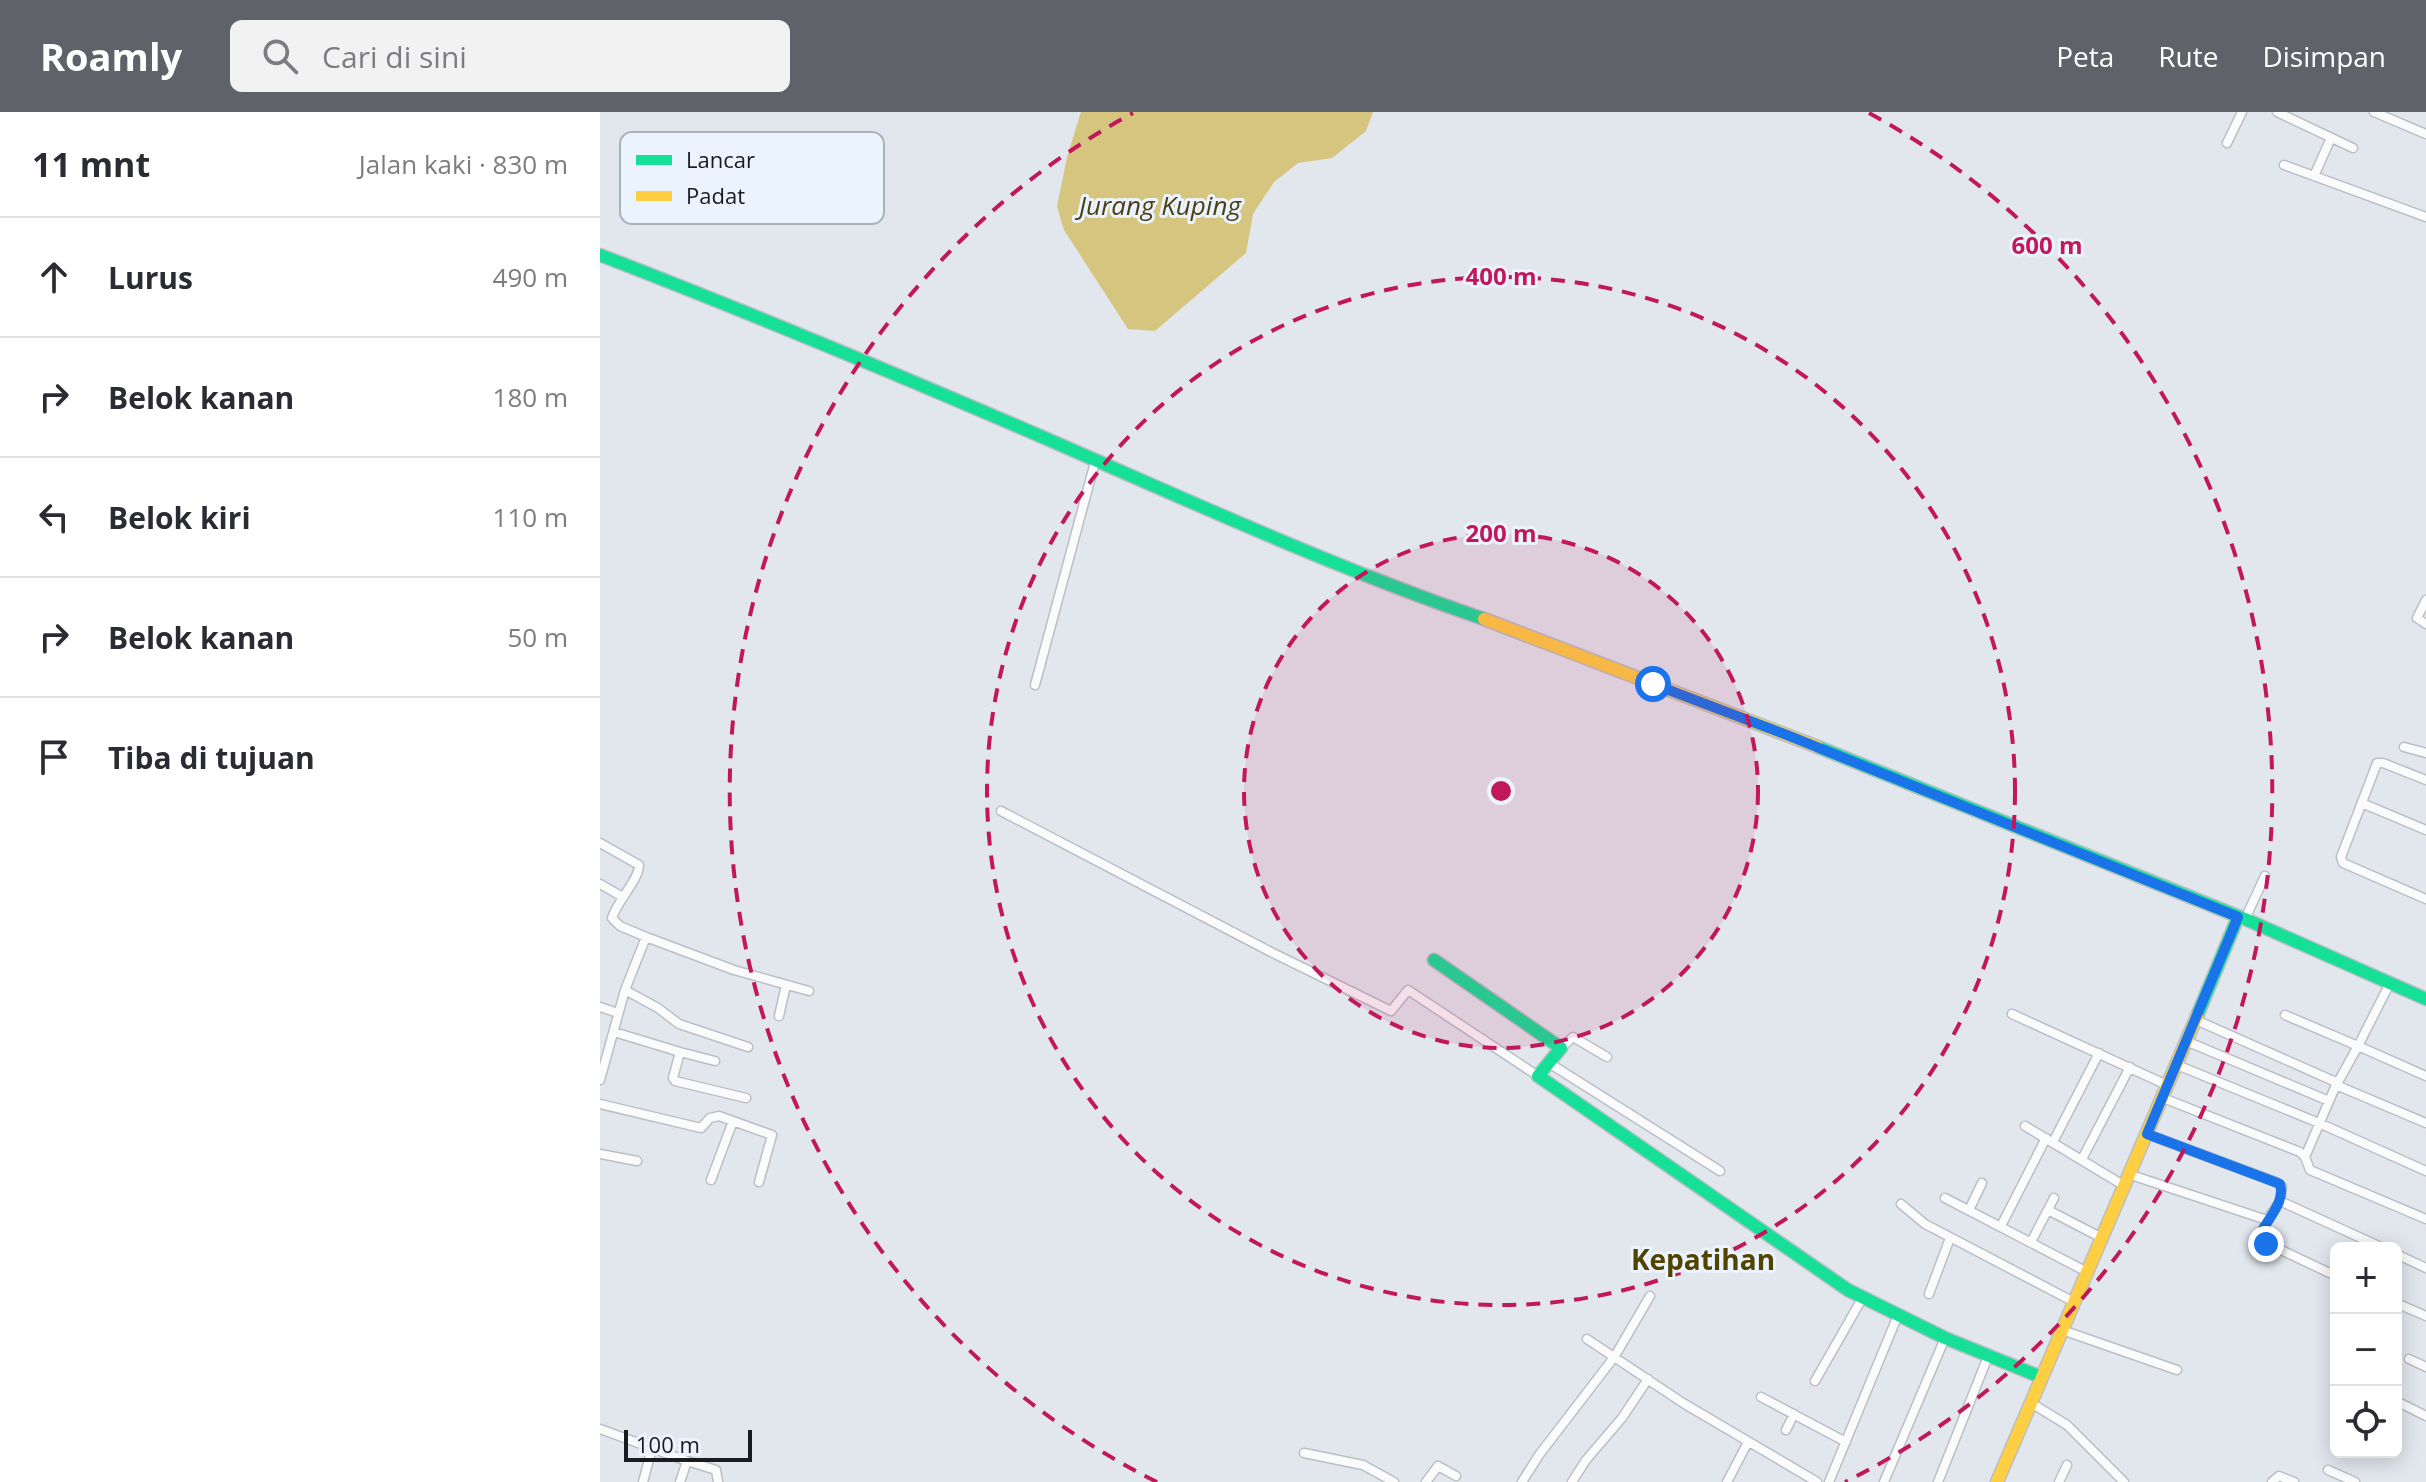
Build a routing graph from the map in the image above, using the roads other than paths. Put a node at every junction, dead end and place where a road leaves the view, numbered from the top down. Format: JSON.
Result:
{"nodes":[{"id":1,"x":2242,"y":112,"type":"edge"},
{"id":2,"x":2277,"y":112,"type":"edge"},
{"id":3,"x":2374,"y":112,"type":"edge"},
{"id":4,"x":2295,"y":116,"type":"edge"},
{"id":5,"x":2426,"y":134,"type":"edge"},
{"id":6,"x":2331,"y":138,"type":"junction"},
{"id":7,"x":2227,"y":143,"type":"dead end"},
{"id":8,"x":2353,"y":148,"type":"dead end"},
{"id":9,"x":2284,"y":165,"type":"dead end"},
{"id":10,"x":2314,"y":176,"type":"junction"},
{"id":11,"x":2426,"y":217,"type":"edge"},
{"id":12,"x":600,"y":255,"type":"edge"},
{"id":13,"x":1095,"y":462,"type":"junction"},
{"id":14,"x":2426,"y":600,"type":"edge"},
{"id":15,"x":2426,"y":624,"type":"edge"},
{"id":16,"x":1035,"y":685,"type":"dead end"},
{"id":17,"x":2404,"y":747,"type":"dead end"},
{"id":18,"x":2426,"y":753,"type":"edge"},
{"id":19,"x":2426,"y":780,"type":"edge"},
{"id":20,"x":2364,"y":804,"type":"junction"},
{"id":21,"x":1001,"y":811,"type":"dead end"},
{"id":22,"x":2426,"y":830,"type":"edge"},
{"id":23,"x":600,"y":843,"type":"edge"},
{"id":24,"x":2265,"y":876,"type":"dead end"},
{"id":25,"x":600,"y":884,"type":"edge"},
{"id":26,"x":621,"y":896,"type":"junction"},
{"id":27,"x":2426,"y":899,"type":"edge"},
{"id":28,"x":2242,"y":918,"type":"junction"},
{"id":29,"x":646,"y":937,"type":"junction"},
{"id":30,"x":1434,"y":960,"type":"dead end"},
{"id":31,"x":2390,"y":983,"type":"junction"},
{"id":32,"x":786,"y":985,"type":"junction"},
{"id":33,"x":625,"y":990,"type":"junction"},
{"id":34,"x":809,"y":991,"type":"dead end"},
{"id":35,"x":2426,"y":999,"type":"edge"},
{"id":36,"x":600,"y":1007,"type":"edge"},
{"id":37,"x":618,"y":1013,"type":"junction"},
{"id":38,"x":2012,"y":1014,"type":"dead end"},
{"id":39,"x":2285,"y":1015,"type":"dead end"},
{"id":40,"x":779,"y":1016,"type":"dead end"},
{"id":41,"x":2196,"y":1020,"type":"junction"},
{"id":42,"x":614,"y":1032,"type":"junction"},
{"id":43,"x":2186,"y":1041,"type":"junction"},
{"id":44,"x":2358,"y":1046,"type":"junction"},
{"id":45,"x":748,"y":1047,"type":"dead end"},
{"id":46,"x":1561,"y":1048,"type":"junction"},
{"id":47,"x":680,"y":1052,"type":"junction"},
{"id":48,"x":2099,"y":1053,"type":"junction"},
{"id":49,"x":1607,"y":1057,"type":"dead end"},
{"id":50,"x":715,"y":1061,"type":"dead end"},
{"id":51,"x":1549,"y":1063,"type":"junction"},
{"id":52,"x":2177,"y":1065,"type":"junction"},
{"id":53,"x":2130,"y":1067,"type":"junction"},
{"id":54,"x":1538,"y":1076,"type":"junction"},
{"id":55,"x":2426,"y":1076,"type":"edge"},
{"id":56,"x":600,"y":1080,"type":"edge"},
{"id":57,"x":2337,"y":1084,"type":"junction"},
{"id":58,"x":2166,"y":1092,"type":"junction"},
{"id":59,"x":746,"y":1098,"type":"dead end"},
{"id":60,"x":2329,"y":1101,"type":"junction"},
{"id":61,"x":600,"y":1104,"type":"edge"},
{"id":62,"x":733,"y":1121,"type":"junction"},
{"id":63,"x":2319,"y":1123,"type":"junction"},
{"id":64,"x":2426,"y":1123,"type":"edge"},
{"id":65,"x":2025,"y":1126,"type":"dead end"},
{"id":66,"x":2147,"y":1134,"type":"junction"},
{"id":67,"x":2050,"y":1140,"type":"junction"},
{"id":68,"x":1681,"y":1148,"type":"junction"},
{"id":69,"x":600,"y":1154,"type":"edge"},
{"id":70,"x":2305,"y":1157,"type":"junction"},
{"id":71,"x":2082,"y":1159,"type":"junction"},
{"id":72,"x":637,"y":1161,"type":"dead end"},
{"id":73,"x":1669,"y":1165,"type":"junction"},
{"id":74,"x":1720,"y":1171,"type":"dead end"},
{"id":75,"x":2426,"y":1171,"type":"edge"},
{"id":76,"x":2126,"y":1179,"type":"junction"},
{"id":77,"x":711,"y":1180,"type":"dead end"},
{"id":78,"x":759,"y":1182,"type":"dead end"},
{"id":79,"x":1982,"y":1183,"type":"dead end"},
{"id":80,"x":1945,"y":1198,"type":"dead end"},
{"id":81,"x":2054,"y":1198,"type":"dead end"},
{"id":82,"x":2280,"y":1201,"type":"junction"},
{"id":83,"x":1901,"y":1204,"type":"dead end"},
{"id":84,"x":1969,"y":1210,"type":"junction"},
{"id":85,"x":2048,"y":1210,"type":"junction"},
{"id":86,"x":2426,"y":1219,"type":"edge"},
{"id":87,"x":2267,"y":1220,"type":"junction"},
{"id":88,"x":2001,"y":1226,"type":"junction"},
{"id":89,"x":1950,"y":1238,"type":"junction"},
{"id":90,"x":2102,"y":1238,"type":"junction"},
{"id":91,"x":2031,"y":1242,"type":"junction"},
{"id":92,"x":2370,"y":1242,"type":"edge"},
{"id":93,"x":2402,"y":1257,"type":"edge"},
{"id":94,"x":2426,"y":1268,"type":"edge"},
{"id":95,"x":2087,"y":1272,"type":"junction"},
{"id":96,"x":2330,"y":1273,"type":"edge"},
{"id":97,"x":1929,"y":1294,"type":"dead end"},
{"id":98,"x":1650,"y":1296,"type":"dead end"},
{"id":99,"x":1863,"y":1297,"type":"junction"},
{"id":100,"x":2074,"y":1302,"type":"junction"},
{"id":101,"x":2402,"y":1306,"type":"edge"},
{"id":102,"x":1898,"y":1315,"type":"junction"},
{"id":103,"x":2426,"y":1316,"type":"edge"},
{"id":104,"x":2062,"y":1330,"type":"junction"},
{"id":105,"x":1945,"y":1338,"type":"junction"},
{"id":106,"x":1587,"y":1339,"type":"dead end"},
{"id":107,"x":1989,"y":1354,"type":"junction"},
{"id":108,"x":1615,"y":1356,"type":"junction"},
{"id":109,"x":2409,"y":1359,"type":"dead end"},
{"id":110,"x":2426,"y":1367,"type":"edge"},
{"id":111,"x":2177,"y":1370,"type":"dead end"},
{"id":112,"x":2041,"y":1377,"type":"junction"},
{"id":113,"x":1648,"y":1379,"type":"junction"},
{"id":114,"x":1815,"y":1381,"type":"dead end"},
{"id":115,"x":1761,"y":1397,"type":"dead end"},
{"id":116,"x":2031,"y":1403,"type":"junction"},
{"id":117,"x":2402,"y":1404,"type":"edge"},
{"id":118,"x":1794,"y":1414,"type":"junction"},
{"id":119,"x":2426,"y":1416,"type":"edge"},
{"id":120,"x":600,"y":1429,"type":"edge"},
{"id":121,"x":1786,"y":1430,"type":"dead end"},
{"id":122,"x":1748,"y":1442,"type":"junction"},
{"id":123,"x":1846,"y":1442,"type":"junction"},
{"id":124,"x":652,"y":1448,"type":"junction"},
{"id":125,"x":1304,"y":1453,"type":"dead end"},
{"id":126,"x":687,"y":1461,"type":"junction"},
{"id":127,"x":2067,"y":1465,"type":"dead end"},
{"id":128,"x":2328,"y":1470,"type":"dead end"},
{"id":129,"x":1456,"y":1476,"type":"dead end"},
{"id":130,"x":643,"y":1482,"type":"edge"},
{"id":131,"x":680,"y":1482,"type":"edge"},
{"id":132,"x":718,"y":1482,"type":"edge"},
{"id":133,"x":1394,"y":1482,"type":"edge"},
{"id":134,"x":1426,"y":1482,"type":"edge"},
{"id":135,"x":1522,"y":1482,"type":"edge"},
{"id":136,"x":1572,"y":1482,"type":"edge"},
{"id":137,"x":1727,"y":1482,"type":"edge"},
{"id":138,"x":1817,"y":1482,"type":"edge"},
{"id":139,"x":1829,"y":1482,"type":"edge"},
{"id":140,"x":1884,"y":1482,"type":"edge"},
{"id":141,"x":1938,"y":1482,"type":"edge"},
{"id":142,"x":1997,"y":1482,"type":"edge"},
{"id":143,"x":2059,"y":1482,"type":"edge"},
{"id":144,"x":2124,"y":1482,"type":"edge"},
{"id":145,"x":2272,"y":1482,"type":"edge"},
{"id":146,"x":2294,"y":1482,"type":"edge"},
{"id":147,"x":2355,"y":1482,"type":"edge"}],
"edges":[{"from":1,"to":7,"type":"street"},
{"from":2,"to":4,"type":"street"},
{"from":3,"to":5,"type":"street"},
{"from":4,"to":6,"type":"street"},
{"from":6,"to":8,"type":"street"},
{"from":6,"to":10,"type":"street"},
{"from":9,"to":10,"type":"street"},
{"from":10,"to":11,"type":"street"},
{"from":12,"to":13,"type":"street"},
{"from":13,"to":16,"type":"street"},
{"from":13,"to":28,"type":"street"},
{"from":14,"to":15,"type":"street"},
{"from":17,"to":18,"type":"street"},
{"from":19,"to":20,"type":"street"},
{"from":20,"to":22,"type":"street"},
{"from":20,"to":27,"type":"street"},
{"from":21,"to":54,"type":"street"},
{"from":23,"to":26,"type":"street"},
{"from":24,"to":28,"type":"street"},
{"from":25,"to":26,"type":"street"},
{"from":26,"to":29,"type":"street"},
{"from":28,"to":31,"type":"street"},
{"from":28,"to":41,"type":"street"},
{"from":29,"to":32,"type":"street"},
{"from":29,"to":33,"type":"street"},
{"from":30,"to":46,"type":"street"},
{"from":31,"to":35,"type":"street"},
{"from":31,"to":44,"type":"street"},
{"from":32,"to":34,"type":"street"},
{"from":32,"to":40,"type":"street"},
{"from":33,"to":37,"type":"street"},
{"from":33,"to":45,"type":"street"},
{"from":36,"to":37,"type":"street"},
{"from":37,"to":42,"type":"street"},
{"from":38,"to":48,"type":"street"},
{"from":39,"to":44,"type":"street"},
{"from":41,"to":43,"type":"street"},
{"from":41,"to":57,"type":"street"},
{"from":42,"to":47,"type":"street"},
{"from":42,"to":56,"type":"street"},
{"from":43,"to":52,"type":"street"},
{"from":43,"to":60,"type":"street"},
{"from":44,"to":55,"type":"street"},
{"from":44,"to":57,"type":"street"},
{"from":46,"to":49,"type":"street"},
{"from":46,"to":51,"type":"street"},
{"from":47,"to":50,"type":"street"},
{"from":47,"to":59,"type":"street"},
{"from":48,"to":53,"type":"street"},
{"from":48,"to":67,"type":"street"},
{"from":51,"to":54,"type":"street"},
{"from":51,"to":68,"type":"street"},
{"from":52,"to":58,"type":"street"},
{"from":52,"to":63,"type":"street"},
{"from":53,"to":58,"type":"street"},
{"from":53,"to":71,"type":"street"},
{"from":54,"to":73,"type":"street"},
{"from":57,"to":60,"type":"street"},
{"from":57,"to":64,"type":"street"},
{"from":58,"to":66,"type":"street"},
{"from":58,"to":70,"type":"street"},
{"from":60,"to":63,"type":"street"},
{"from":61,"to":62,"type":"street"},
{"from":62,"to":77,"type":"street"},
{"from":62,"to":78,"type":"street"},
{"from":63,"to":70,"type":"street"},
{"from":63,"to":75,"type":"street"},
{"from":65,"to":67,"type":"street"},
{"from":66,"to":76,"type":"street"},
{"from":66,"to":82,"type":"street"},
{"from":67,"to":71,"type":"street"},
{"from":67,"to":88,"type":"street"},
{"from":68,"to":73,"type":"street"},
{"from":68,"to":74,"type":"street"},
{"from":69,"to":72,"type":"street"},
{"from":70,"to":86,"type":"street"},
{"from":71,"to":76,"type":"street"},
{"from":73,"to":99,"type":"street"},
{"from":76,"to":87,"type":"street"},
{"from":76,"to":90,"type":"street"},
{"from":79,"to":84,"type":"street"},
{"from":80,"to":84,"type":"street"},
{"from":81,"to":85,"type":"street"},
{"from":82,"to":87,"type":"street"},
{"from":82,"to":92,"type":"street"},
{"from":83,"to":89,"type":"street"},
{"from":84,"to":88,"type":"street"},
{"from":85,"to":90,"type":"street"},
{"from":85,"to":91,"type":"street"},
{"from":87,"to":96,"type":"street"},
{"from":88,"to":91,"type":"street"},
{"from":89,"to":97,"type":"street"},
{"from":89,"to":100,"type":"street"},
{"from":90,"to":95,"type":"street"},
{"from":91,"to":95,"type":"street"},
{"from":93,"to":94,"type":"street"},
{"from":95,"to":100,"type":"street"},
{"from":98,"to":108,"type":"street"},
{"from":99,"to":102,"type":"street"},
{"from":99,"to":114,"type":"street"},
{"from":100,"to":104,"type":"street"},
{"from":101,"to":103,"type":"street"},
{"from":102,"to":105,"type":"street"},
{"from":102,"to":123,"type":"street"},
{"from":104,"to":111,"type":"street"},
{"from":104,"to":112,"type":"street"},
{"from":105,"to":107,"type":"street"},
{"from":105,"to":140,"type":"street"},
{"from":106,"to":108,"type":"street"},
{"from":107,"to":112,"type":"street"},
{"from":107,"to":141,"type":"street"},
{"from":108,"to":113,"type":"street"},
{"from":108,"to":135,"type":"street"},
{"from":109,"to":110,"type":"street"},
{"from":112,"to":116,"type":"street"},
{"from":113,"to":122,"type":"street"},
{"from":113,"to":136,"type":"street"},
{"from":115,"to":118,"type":"street"},
{"from":116,"to":142,"type":"street"},
{"from":116,"to":144,"type":"street"},
{"from":117,"to":119,"type":"street"},
{"from":118,"to":121,"type":"street"},
{"from":118,"to":123,"type":"street"},
{"from":120,"to":124,"type":"street"},
{"from":122,"to":137,"type":"street"},
{"from":122,"to":138,"type":"street"},
{"from":123,"to":139,"type":"street"},
{"from":124,"to":126,"type":"street"},
{"from":124,"to":130,"type":"street"},
{"from":125,"to":133,"type":"street"},
{"from":126,"to":131,"type":"street"},
{"from":126,"to":132,"type":"street"},
{"from":127,"to":143,"type":"street"},
{"from":128,"to":147,"type":"street"},
{"from":129,"to":134,"type":"street"},
{"from":145,"to":146,"type":"street"}]}
